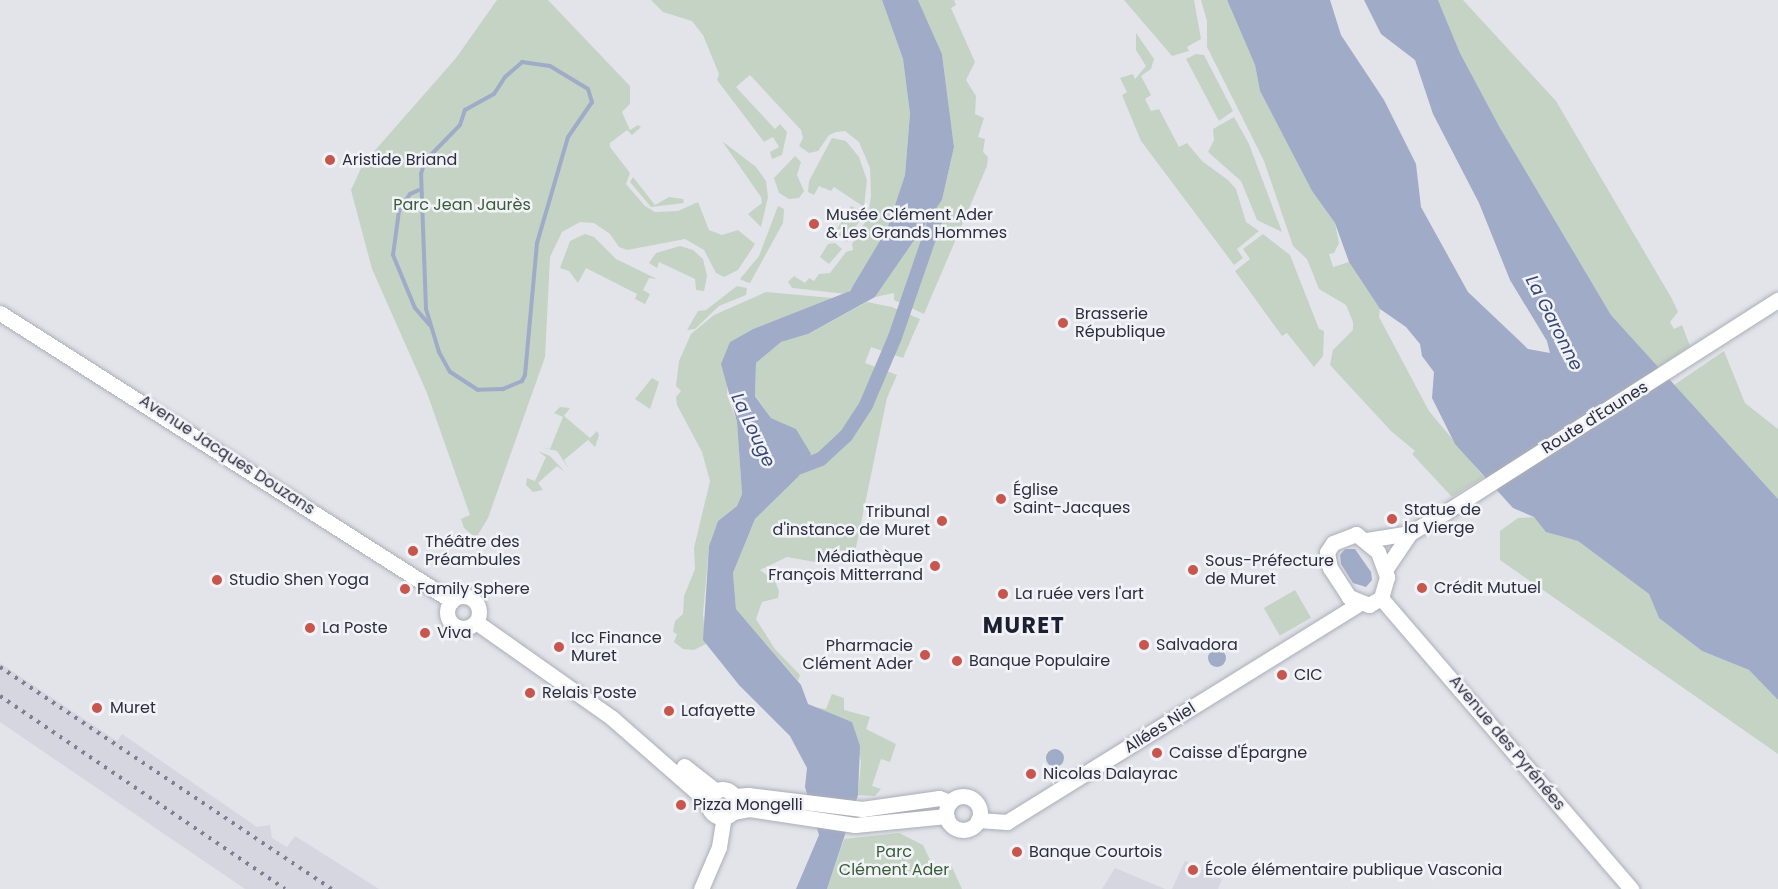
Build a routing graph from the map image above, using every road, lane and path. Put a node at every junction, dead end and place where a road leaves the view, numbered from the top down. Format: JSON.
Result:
{"nodes":[{"id":1,"x":1778,"y":300,"type":"edge"},
{"id":2,"x":0,"y":313,"type":"edge"},
{"id":3,"x":1410,"y":533,"type":"junction"},
{"id":4,"x":1366,"y":540,"type":"junction"},
{"id":5,"x":1385,"y":570,"type":"junction"},
{"id":6,"x":1344,"y":591,"type":"junction"},
{"id":7,"x":1381,"y":598,"type":"junction"},
{"id":8,"x":452,"y":601,"type":"junction"},
{"id":9,"x":1359,"y":604,"type":"junction"},
{"id":10,"x":1336,"y":618,"type":"junction"},
{"id":11,"x":476,"y":622,"type":"junction"},
{"id":12,"x":712,"y":796,"type":"junction"},
{"id":13,"x":731,"y":808,"type":"junction"},
{"id":14,"x":949,"y":809,"type":"junction"},
{"id":15,"x":978,"y":820,"type":"junction"},
{"id":16,"x":701,"y":889,"type":"edge"},
{"id":17,"x":1631,"y":889,"type":"edge"}],
"edges":[{"from":1,"to":3,"type":"main road","name":"Route d'Eaunes"},
{"from":2,"to":8,"type":"main road","name":"Avenue Jacques Douzans"},
{"from":3,"to":4,"type":"main road","name":"Route d'Eaunes"},
{"from":3,"to":5,"type":"main road","name":"Route d'Eaunes"},
{"from":4,"to":5,"type":"main road"},
{"from":4,"to":6,"type":"main road"},
{"from":5,"to":7,"type":"main road"},
{"from":6,"to":9,"type":"main road"},
{"from":6,"to":10,"type":"main road"},
{"from":7,"to":9,"type":"main road"},
{"from":7,"to":17,"type":"main road","name":"Avenue des Pyrénées"},
{"from":8,"to":11,"type":"main road"},
{"from":8,"to":11,"type":"main road"},
{"from":9,"to":10,"type":"main road","name":"Allées Niel"},
{"from":10,"to":15,"type":"main road","name":"Allées Niel"},
{"from":11,"to":12,"type":"main road"},
{"from":12,"to":13,"type":"main road"},
{"from":12,"to":13,"type":"main road"},
{"from":13,"to":14,"type":"main road"},
{"from":13,"to":14,"type":"main road"},
{"from":13,"to":16,"type":"main road"},
{"from":14,"to":15,"type":"main road"},
{"from":14,"to":15,"type":"main road"}]}
